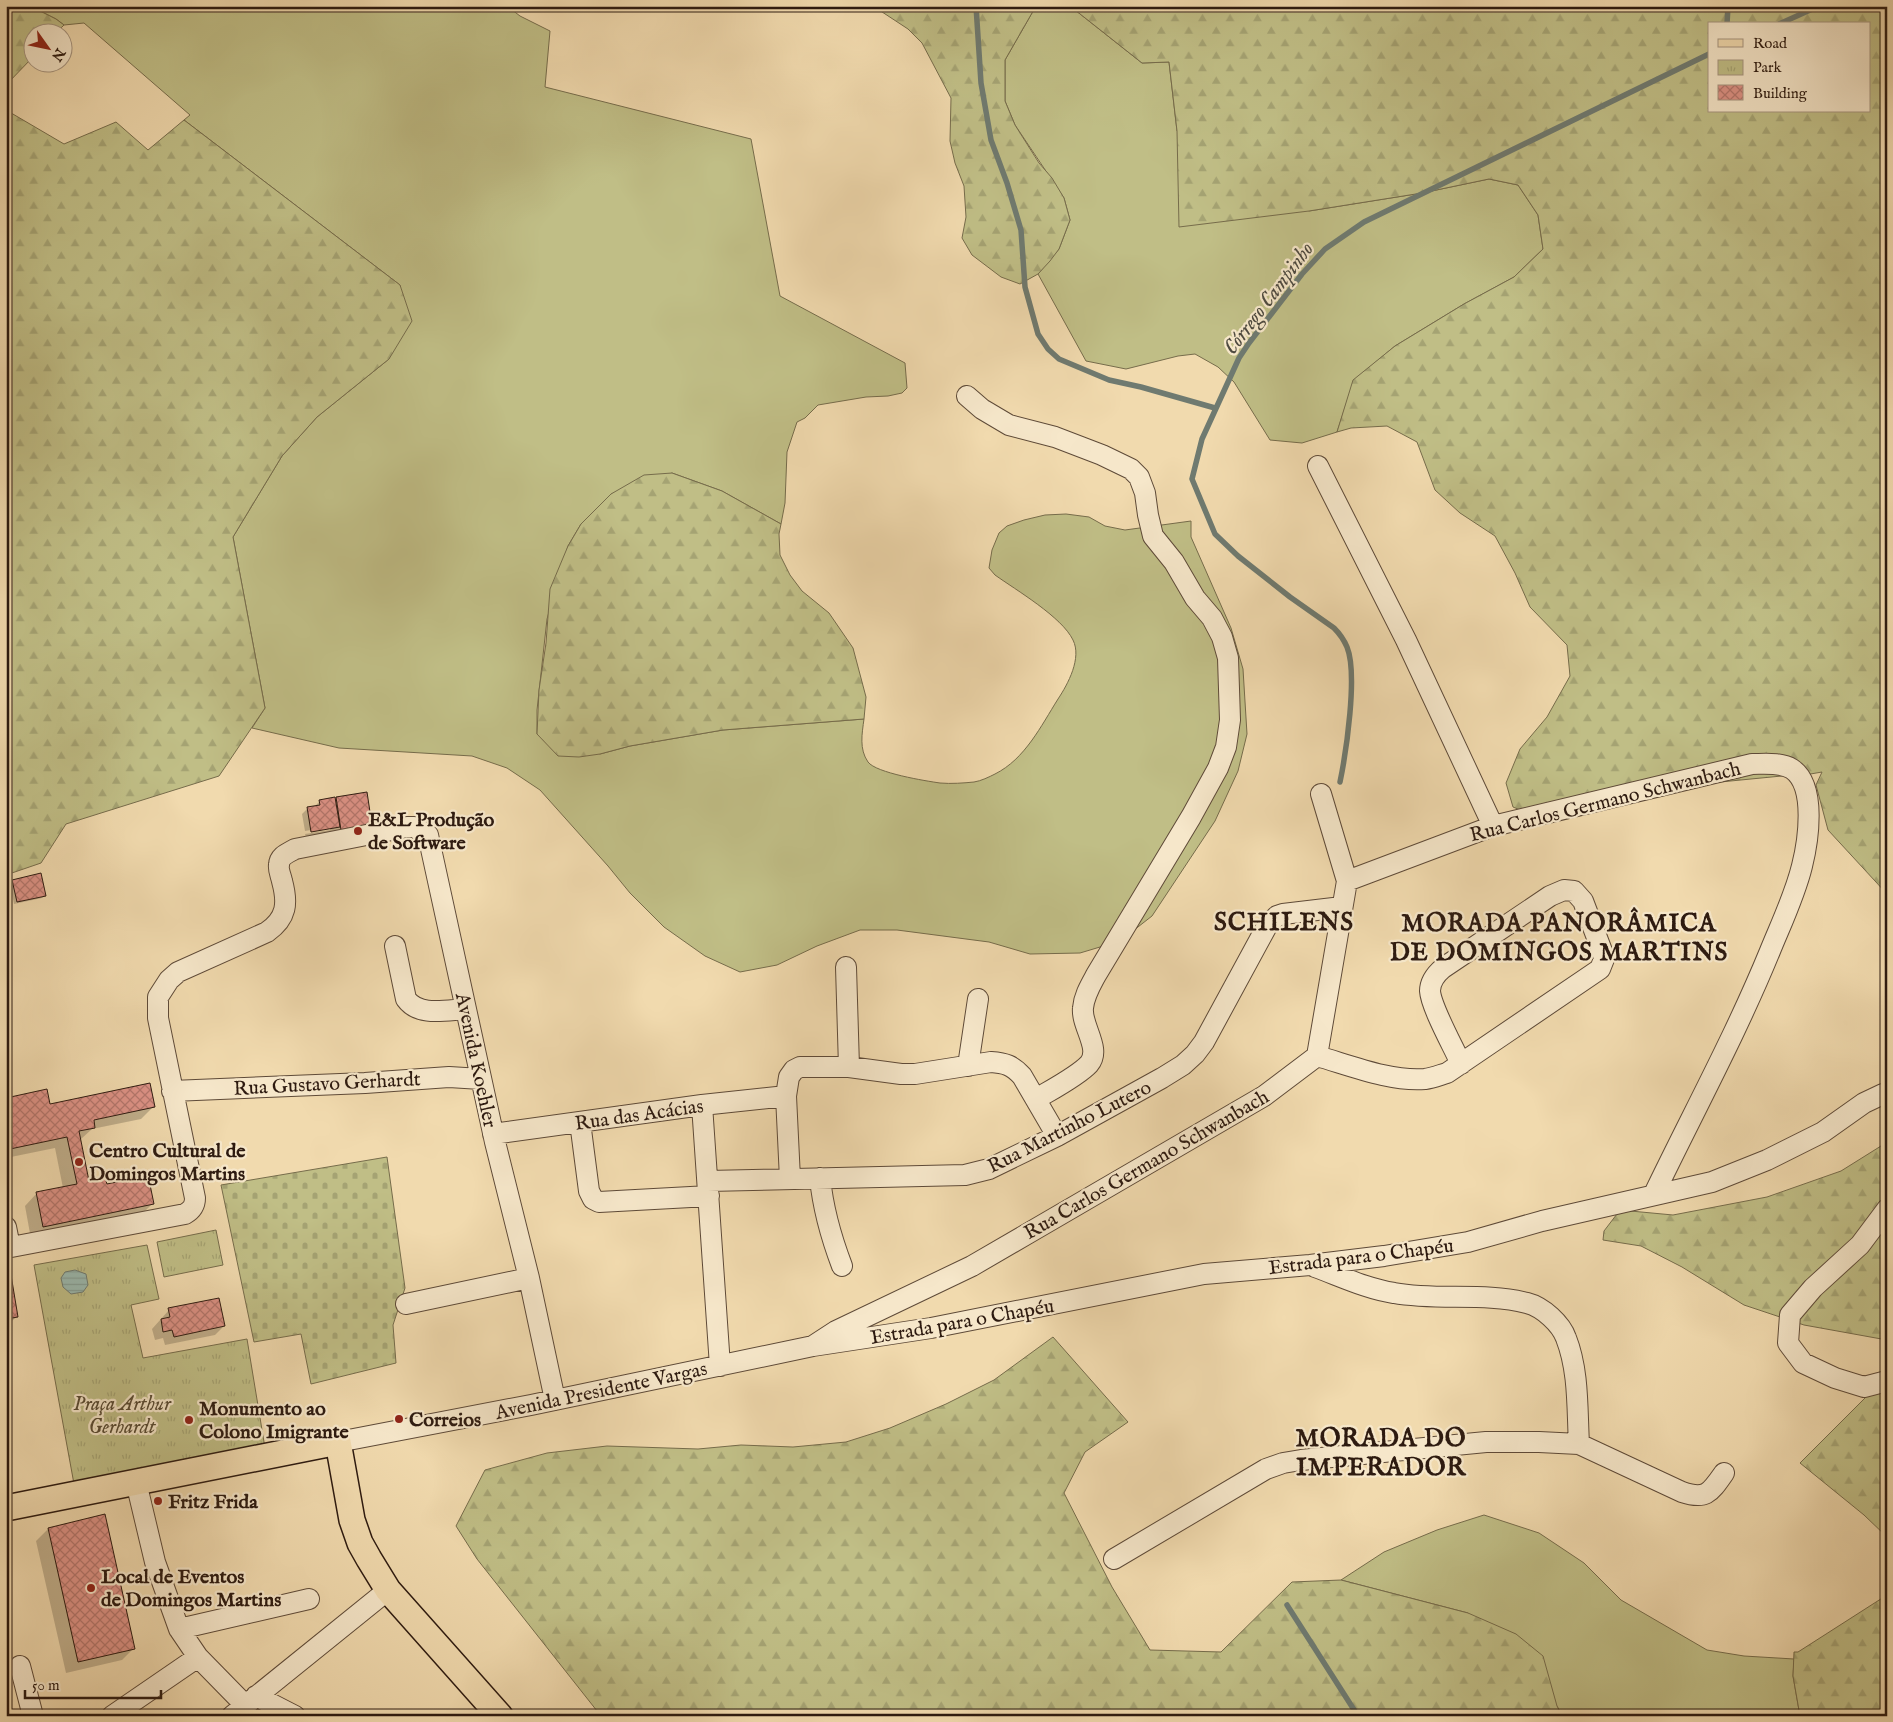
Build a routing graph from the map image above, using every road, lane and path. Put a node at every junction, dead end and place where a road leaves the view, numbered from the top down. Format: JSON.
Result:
{"nodes":[{"id":1,"x":967,"y":396,"type":"dead end"},
{"id":2,"x":1318,"y":466,"type":"dead end"},
{"id":3,"x":1321,"y":794,"type":"dead end"},
{"id":4,"x":1493,"y":826,"type":"junction"},
{"id":5,"x":1346,"y":880,"type":"junction"},
{"id":6,"x":1342,"y":907,"type":"junction"},
{"id":7,"x":395,"y":946,"type":"dead end"},
{"id":8,"x":846,"y":967,"type":"dead end"},
{"id":9,"x":978,"y":999,"type":"dead end"},
{"id":10,"x":466,"y":1009,"type":"junction"},
{"id":11,"x":1317,"y":1056,"type":"junction"},
{"id":12,"x":1461,"y":1064,"type":"junction"},
{"id":13,"x":968,"y":1066,"type":"junction"},
{"id":14,"x":849,"y":1067,"type":"junction"},
{"id":15,"x":481,"y":1079,"type":"junction"},
{"id":16,"x":172,"y":1091,"type":"junction"},
{"id":17,"x":1887,"y":1095,"type":"edge"},
{"id":18,"x":786,"y":1096,"type":"junction"},
{"id":19,"x":1036,"y":1099,"type":"junction"},
{"id":20,"x":702,"y":1105,"type":"junction"},
{"id":21,"x":580,"y":1122,"type":"junction"},
{"id":22,"x":493,"y":1134,"type":"junction"},
{"id":23,"x":1057,"y":1136,"type":"junction"},
{"id":24,"x":820,"y":1178,"type":"junction"},
{"id":25,"x":790,"y":1179,"type":"junction"},
{"id":26,"x":708,"y":1188,"type":"junction"},
{"id":27,"x":1654,"y":1194,"type":"junction"},
{"id":28,"x":1887,"y":1210,"type":"edge"},
{"id":29,"x":6,"y":1227,"type":"edge"},
{"id":30,"x":8,"y":1248,"type":"edge"},
{"id":31,"x":1310,"y":1265,"type":"junction"},
{"id":32,"x":842,"y":1266,"type":"dead end"},
{"id":33,"x":529,"y":1278,"type":"junction"},
{"id":34,"x":406,"y":1304,"type":"dead end"},
{"id":35,"x":813,"y":1346,"type":"junction"},
{"id":36,"x":720,"y":1366,"type":"junction"},
{"id":37,"x":1887,"y":1381,"type":"edge"},
{"id":38,"x":554,"y":1400,"type":"junction"},
{"id":39,"x":338,"y":1442,"type":"junction"},
{"id":40,"x":1579,"y":1444,"type":"junction"},
{"id":41,"x":1724,"y":1473,"type":"dead end"},
{"id":42,"x":136,"y":1482,"type":"junction"},
{"id":43,"x":6,"y":1508,"type":"edge"},
{"id":44,"x":1114,"y":1559,"type":"dead end"},
{"id":45,"x":388,"y":1590,"type":"junction"},
{"id":46,"x":309,"y":1599,"type":"dead end"},
{"id":47,"x":179,"y":1629,"type":"junction"},
{"id":48,"x":198,"y":1657,"type":"junction"},
{"id":49,"x":20,"y":1666,"type":"dead end"},
{"id":50,"x":244,"y":1706,"type":"edge"},
{"id":51,"x":33,"y":1716,"type":"edge"},
{"id":52,"x":112,"y":1716,"type":"edge"},
{"id":53,"x":295,"y":1716,"type":"edge"},
{"id":54,"x":500,"y":1716,"type":"edge"}],
"edges":[{"from":1,"to":19,"type":"street"},
{"from":2,"to":4,"type":"street"},
{"from":3,"to":5,"type":"street"},
{"from":4,"to":5,"type":"street","name":"Rua Carlos Germano Schwanbach"},
{"from":4,"to":27,"type":"street","name":"Rua Carlos Germano Schwanbach"},
{"from":5,"to":6,"type":"street"},
{"from":6,"to":11,"type":"street"},
{"from":6,"to":23,"type":"street","name":"Rua Martinho Lutero"},
{"from":7,"to":10,"type":"street"},
{"from":8,"to":14,"type":"street"},
{"from":9,"to":13,"type":"street"},
{"from":10,"to":15,"type":"street","name":"Avenida Koehler"},
{"from":10,"to":16,"type":"street","name":"Avenida Koehler"},
{"from":11,"to":12,"type":"street"},
{"from":11,"to":35,"type":"street","name":"Rua Carlos Germano Schwanbach"},
{"from":12,"to":12,"type":"street"},
{"from":13,"to":14,"type":"street"},
{"from":13,"to":19,"type":"street"},
{"from":14,"to":18,"type":"street"},
{"from":15,"to":16,"type":"street","name":"Rua Gustavo Gerhardt"},
{"from":15,"to":22,"type":"street","name":"Avenida Koehler"},
{"from":16,"to":30,"type":"street"},
{"from":17,"to":27,"type":"street","name":"Estrada para o Chapéu"},
{"from":18,"to":20,"type":"street","name":"Rua das Acácias"},
{"from":18,"to":25,"type":"street"},
{"from":19,"to":23,"type":"street"},
{"from":20,"to":21,"type":"street","name":"Rua das Acácias"},
{"from":20,"to":26,"type":"street"},
{"from":21,"to":22,"type":"street","name":"Rua das Acácias"},
{"from":21,"to":26,"type":"street","name":"Rua Martinho Lutero"},
{"from":22,"to":33,"type":"street","name":"Avenida Koehler"},
{"from":23,"to":24,"type":"street","name":"Rua Martinho Lutero"},
{"from":24,"to":25,"type":"street","name":"Rua Martinho Lutero"},
{"from":24,"to":32,"type":"street"},
{"from":25,"to":26,"type":"street","name":"Rua Martinho Lutero"},
{"from":26,"to":36,"type":"street"},
{"from":27,"to":31,"type":"street","name":"Estrada para o Chapéu"},
{"from":28,"to":37,"type":"street"},
{"from":29,"to":30,"type":"street"},
{"from":31,"to":35,"type":"street","name":"Estrada para o Chapéu"},
{"from":31,"to":40,"type":"street"},
{"from":33,"to":34,"type":"street"},
{"from":33,"to":38,"type":"street","name":"Avenida Koehler"},
{"from":35,"to":36,"type":"street","name":"Avenida Presidente Vargas"},
{"from":36,"to":38,"type":"street","name":"Avenida Presidente Vargas"},
{"from":38,"to":39,"type":"street","name":"Avenida Presidente Vargas"},
{"from":39,"to":42,"type":"main road","name":"Avenida Presidente Vargas"},
{"from":39,"to":45,"type":"main road"},
{"from":40,"to":41,"type":"street"},
{"from":40,"to":44,"type":"street"},
{"from":42,"to":43,"type":"main road","name":"Avenida Presidente Vargas"},
{"from":42,"to":47,"type":"street"},
{"from":45,"to":50,"type":"street"},
{"from":45,"to":54,"type":"main road"},
{"from":46,"to":47,"type":"street"},
{"from":47,"to":48,"type":"street"},
{"from":48,"to":50,"type":"street"},
{"from":48,"to":52,"type":"street"},
{"from":49,"to":51,"type":"street"},
{"from":50,"to":53,"type":"street"}]}
